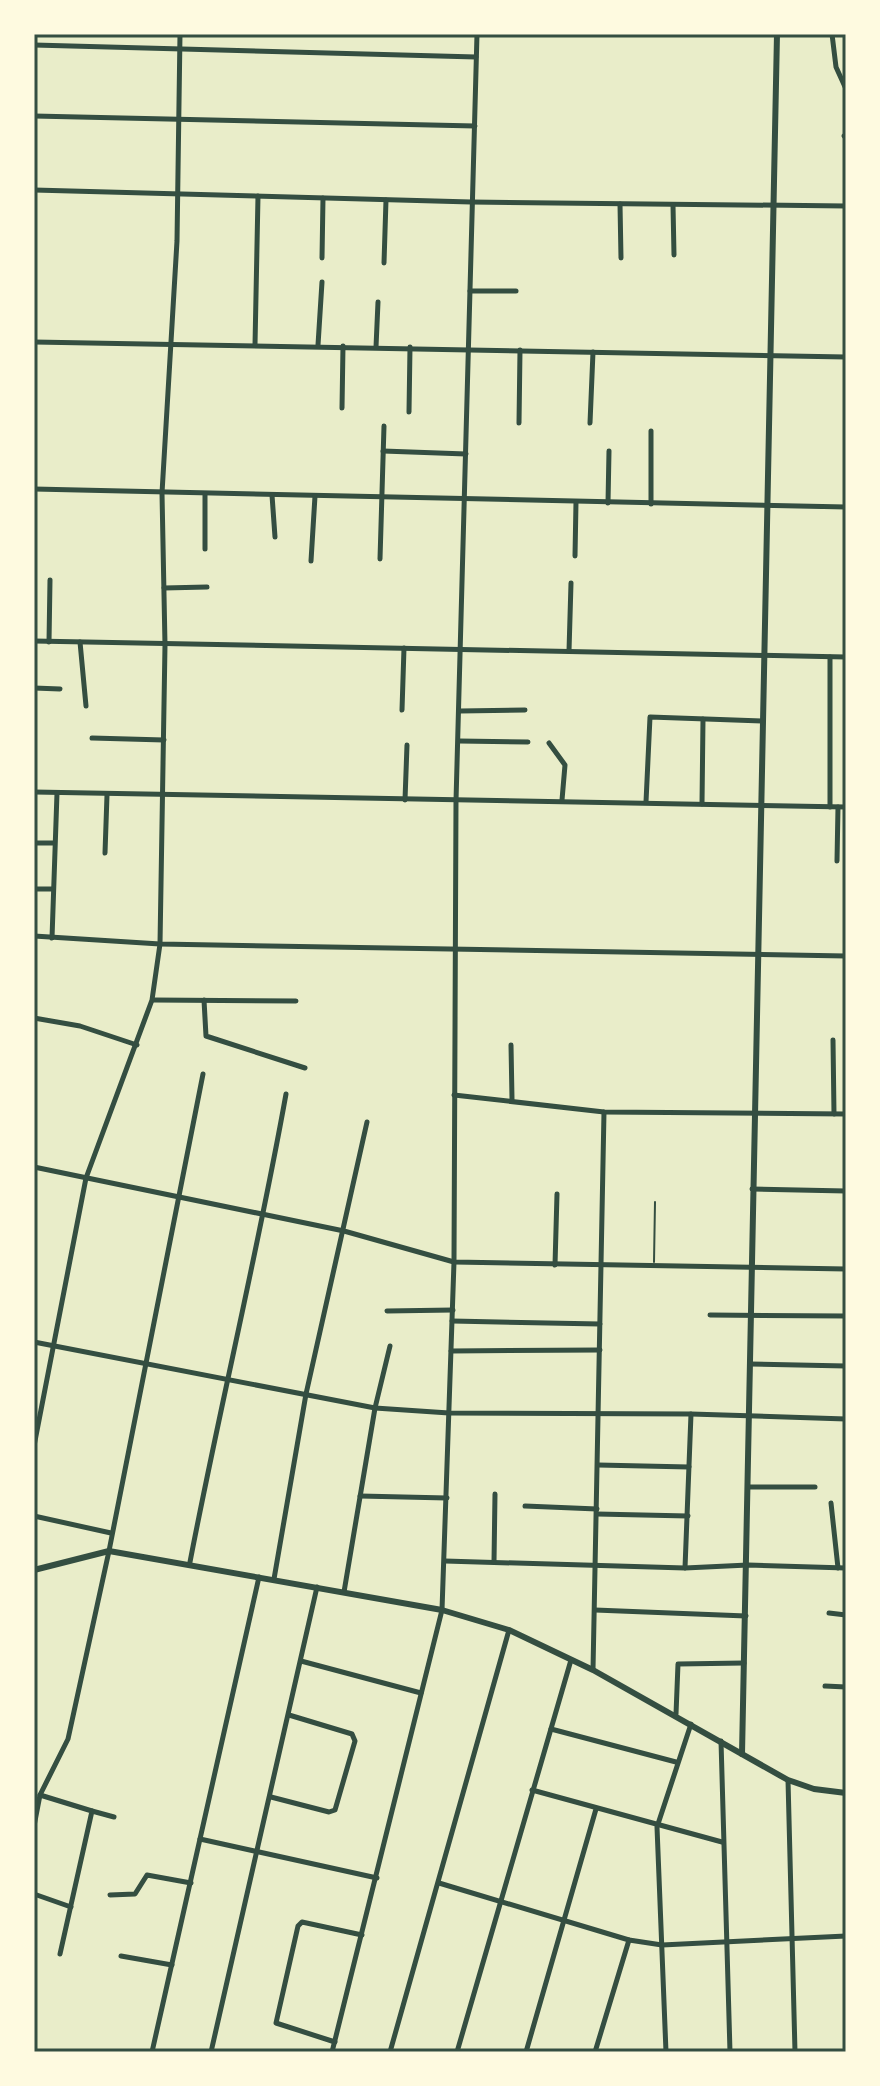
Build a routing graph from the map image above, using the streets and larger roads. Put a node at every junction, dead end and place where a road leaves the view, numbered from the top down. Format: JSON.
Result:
{"nodes":[{"id":1,"x":180,"y":34,"type":"edge"},
{"id":2,"x":477,"y":34,"type":"edge"},
{"id":3,"x":777,"y":34,"type":"edge"},
{"id":4,"x":832,"y":34,"type":"edge"},
{"id":5,"x":34,"y":45,"type":"edge"},
{"id":6,"x":180,"y":49,"type":"junction"},
{"id":7,"x":476,"y":57,"type":"junction"},
{"id":8,"x":846,"y":89,"type":"edge"},
{"id":9,"x":34,"y":116,"type":"edge"},
{"id":10,"x":179,"y":119,"type":"junction"},
{"id":11,"x":475,"y":126,"type":"junction"},
{"id":12,"x":34,"y":190,"type":"edge"},
{"id":13,"x":178,"y":194,"type":"junction"},
{"id":14,"x":258,"y":196,"type":"junction"},
{"id":15,"x":323,"y":198,"type":"junction"},
{"id":16,"x":386,"y":199,"type":"junction"},
{"id":17,"x":471,"y":202,"type":"junction"},
{"id":18,"x":620,"y":204,"type":"junction"},
{"id":19,"x":673,"y":205,"type":"junction"},
{"id":20,"x":773,"y":206,"type":"junction"},
{"id":21,"x":846,"y":206,"type":"edge"},
{"id":22,"x":674,"y":255,"type":"dead end"},
{"id":23,"x":322,"y":258,"type":"dead end"},
{"id":24,"x":621,"y":258,"type":"dead end"},
{"id":25,"x":384,"y":263,"type":"dead end"},
{"id":26,"x":322,"y":282,"type":"dead end"},
{"id":27,"x":470,"y":291,"type":"junction"},
{"id":28,"x":516,"y":291,"type":"dead end"},
{"id":29,"x":378,"y":302,"type":"dead end"},
{"id":30,"x":34,"y":342,"type":"edge"},
{"id":31,"x":170,"y":345,"type":"junction"},
{"id":32,"x":255,"y":345,"type":"junction"},
{"id":33,"x":318,"y":346,"type":"junction"},
{"id":34,"x":343,"y":346,"type":"junction"},
{"id":35,"x":376,"y":347,"type":"junction"},
{"id":36,"x":410,"y":347,"type":"junction"},
{"id":37,"x":470,"y":349,"type":"junction"},
{"id":38,"x":520,"y":350,"type":"junction"},
{"id":39,"x":593,"y":352,"type":"junction"},
{"id":40,"x":768,"y":356,"type":"junction"},
{"id":41,"x":846,"y":357,"type":"edge"},
{"id":42,"x":342,"y":408,"type":"dead end"},
{"id":43,"x":409,"y":412,"type":"dead end"},
{"id":44,"x":519,"y":423,"type":"dead end"},
{"id":45,"x":590,"y":423,"type":"dead end"},
{"id":46,"x":384,"y":426,"type":"dead end"},
{"id":47,"x":651,"y":431,"type":"dead end"},
{"id":48,"x":383,"y":451,"type":"junction"},
{"id":49,"x":609,"y":451,"type":"dead end"},
{"id":50,"x":466,"y":454,"type":"junction"},
{"id":51,"x":34,"y":489,"type":"edge"},
{"id":52,"x":162,"y":493,"type":"junction"},
{"id":53,"x":205,"y":494,"type":"junction"},
{"id":54,"x":272,"y":495,"type":"junction"},
{"id":55,"x":315,"y":496,"type":"junction"},
{"id":56,"x":382,"y":498,"type":"junction"},
{"id":57,"x":465,"y":500,"type":"junction"},
{"id":58,"x":576,"y":502,"type":"junction"},
{"id":59,"x":608,"y":503,"type":"junction"},
{"id":60,"x":651,"y":504,"type":"junction"},
{"id":61,"x":765,"y":506,"type":"junction"},
{"id":62,"x":846,"y":507,"type":"edge"},
{"id":63,"x":275,"y":537,"type":"dead end"},
{"id":64,"x":205,"y":549,"type":"dead end"},
{"id":65,"x":575,"y":556,"type":"dead end"},
{"id":66,"x":380,"y":559,"type":"dead end"},
{"id":67,"x":311,"y":561,"type":"dead end"},
{"id":68,"x":50,"y":580,"type":"dead end"},
{"id":69,"x":571,"y":583,"type":"dead end"},
{"id":70,"x":207,"y":587,"type":"dead end"},
{"id":71,"x":164,"y":588,"type":"junction"},
{"id":72,"x":34,"y":641,"type":"edge"},
{"id":73,"x":49,"y":642,"type":"junction"},
{"id":74,"x":80,"y":642,"type":"junction"},
{"id":75,"x":165,"y":645,"type":"junction"},
{"id":76,"x":404,"y":648,"type":"junction"},
{"id":77,"x":463,"y":648,"type":"junction"},
{"id":78,"x":569,"y":651,"type":"junction"},
{"id":79,"x":764,"y":656,"type":"junction"},
{"id":80,"x":830,"y":657,"type":"junction"},
{"id":81,"x":846,"y":657,"type":"edge"},
{"id":82,"x":34,"y":688,"type":"edge"},
{"id":83,"x":60,"y":689,"type":"dead end"},
{"id":84,"x":86,"y":706,"type":"dead end"},
{"id":85,"x":402,"y":710,"type":"dead end"},
{"id":86,"x":525,"y":710,"type":"dead end"},
{"id":87,"x":460,"y":711,"type":"junction"},
{"id":88,"x":703,"y":719,"type":"junction"},
{"id":89,"x":762,"y":721,"type":"junction"},
{"id":90,"x":92,"y":738,"type":"dead end"},
{"id":91,"x":164,"y":740,"type":"junction"},
{"id":92,"x":459,"y":741,"type":"junction"},
{"id":93,"x":528,"y":742,"type":"dead end"},
{"id":94,"x":549,"y":743,"type":"dead end"},
{"id":95,"x":407,"y":745,"type":"dead end"},
{"id":96,"x":34,"y":792,"type":"edge"},
{"id":97,"x":57,"y":793,"type":"junction"},
{"id":98,"x":107,"y":795,"type":"junction"},
{"id":99,"x":164,"y":795,"type":"junction"},
{"id":100,"x":405,"y":800,"type":"junction"},
{"id":101,"x":562,"y":800,"type":"junction"},
{"id":102,"x":456,"y":801,"type":"junction"},
{"id":103,"x":646,"y":802,"type":"junction"},
{"id":104,"x":702,"y":804,"type":"junction"},
{"id":105,"x":762,"y":805,"type":"junction"},
{"id":106,"x":830,"y":807,"type":"junction"},
{"id":107,"x":838,"y":807,"type":"junction"},
{"id":108,"x":846,"y":807,"type":"edge"},
{"id":109,"x":34,"y":843,"type":"edge"},
{"id":110,"x":54,"y":843,"type":"junction"},
{"id":111,"x":105,"y":853,"type":"dead end"},
{"id":112,"x":837,"y":861,"type":"dead end"},
{"id":113,"x":34,"y":889,"type":"edge"},
{"id":114,"x":53,"y":889,"type":"junction"},
{"id":115,"x":34,"y":936,"type":"edge"},
{"id":116,"x":52,"y":938,"type":"junction"},
{"id":117,"x":160,"y":944,"type":"junction"},
{"id":118,"x":456,"y":950,"type":"junction"},
{"id":119,"x":757,"y":954,"type":"junction"},
{"id":120,"x":846,"y":956,"type":"edge"},
{"id":121,"x":152,"y":1000,"type":"junction"},
{"id":122,"x":204,"y":1000,"type":"junction"},
{"id":123,"x":296,"y":1001,"type":"dead end"},
{"id":124,"x":34,"y":1018,"type":"edge"},
{"id":125,"x":833,"y":1040,"type":"dead end"},
{"id":126,"x":137,"y":1045,"type":"junction"},
{"id":127,"x":511,"y":1045,"type":"dead end"},
{"id":128,"x":305,"y":1068,"type":"dead end"},
{"id":129,"x":203,"y":1074,"type":"dead end"},
{"id":130,"x":286,"y":1094,"type":"dead end"},
{"id":131,"x":454,"y":1095,"type":"junction"},
{"id":132,"x":512,"y":1099,"type":"junction"},
{"id":133,"x":604,"y":1112,"type":"junction"},
{"id":134,"x":754,"y":1114,"type":"junction"},
{"id":135,"x":834,"y":1114,"type":"junction"},
{"id":136,"x":846,"y":1114,"type":"edge"},
{"id":137,"x":367,"y":1122,"type":"dead end"},
{"id":138,"x":34,"y":1167,"type":"edge"},
{"id":139,"x":86,"y":1178,"type":"junction"},
{"id":140,"x":752,"y":1189,"type":"junction"},
{"id":141,"x":846,"y":1191,"type":"edge"},
{"id":142,"x":557,"y":1194,"type":"dead end"},
{"id":143,"x":179,"y":1198,"type":"junction"},
{"id":144,"x":264,"y":1214,"type":"junction"},
{"id":145,"x":344,"y":1231,"type":"junction"},
{"id":146,"x":454,"y":1262,"type":"junction"},
{"id":147,"x":555,"y":1265,"type":"junction"},
{"id":148,"x":601,"y":1266,"type":"junction"},
{"id":149,"x":750,"y":1269,"type":"junction"},
{"id":150,"x":846,"y":1269,"type":"edge"},
{"id":151,"x":453,"y":1310,"type":"junction"},
{"id":152,"x":387,"y":1311,"type":"dead end"},
{"id":153,"x":710,"y":1315,"type":"dead end"},
{"id":154,"x":750,"y":1315,"type":"junction"},
{"id":155,"x":846,"y":1316,"type":"edge"},
{"id":156,"x":452,"y":1321,"type":"junction"},
{"id":157,"x":600,"y":1324,"type":"junction"},
{"id":158,"x":34,"y":1342,"type":"edge"},
{"id":159,"x":51,"y":1345,"type":"junction"},
{"id":160,"x":390,"y":1346,"type":"dead end"},
{"id":161,"x":600,"y":1350,"type":"junction"},
{"id":162,"x":451,"y":1351,"type":"junction"},
{"id":163,"x":145,"y":1362,"type":"junction"},
{"id":164,"x":750,"y":1364,"type":"junction"},
{"id":165,"x":846,"y":1366,"type":"edge"},
{"id":166,"x":225,"y":1379,"type":"junction"},
{"id":167,"x":306,"y":1394,"type":"junction"},
{"id":168,"x":375,"y":1408,"type":"junction"},
{"id":169,"x":449,"y":1413,"type":"junction"},
{"id":170,"x":598,"y":1414,"type":"junction"},
{"id":171,"x":691,"y":1414,"type":"junction"},
{"id":172,"x":750,"y":1416,"type":"junction"},
{"id":173,"x":846,"y":1419,"type":"edge"},
{"id":174,"x":35,"y":1436,"type":"edge"},
{"id":175,"x":34,"y":1446,"type":"edge"},
{"id":176,"x":598,"y":1465,"type":"junction"},
{"id":177,"x":689,"y":1467,"type":"junction"},
{"id":178,"x":846,"y":1480,"type":"edge"},
{"id":179,"x":748,"y":1487,"type":"junction"},
{"id":180,"x":815,"y":1487,"type":"dead end"},
{"id":181,"x":495,"y":1494,"type":"dead end"},
{"id":182,"x":360,"y":1496,"type":"junction"},
{"id":183,"x":447,"y":1498,"type":"junction"},
{"id":184,"x":831,"y":1503,"type":"dead end"},
{"id":185,"x":525,"y":1506,"type":"dead end"},
{"id":186,"x":597,"y":1511,"type":"junction"},
{"id":187,"x":34,"y":1516,"type":"edge"},
{"id":188,"x":688,"y":1516,"type":"junction"},
{"id":189,"x":112,"y":1533,"type":"junction"},
{"id":190,"x":109,"y":1551,"type":"junction"},
{"id":191,"x":445,"y":1561,"type":"junction"},
{"id":192,"x":190,"y":1562,"type":"junction"},
{"id":193,"x":494,"y":1562,"type":"junction"},
{"id":194,"x":595,"y":1564,"type":"junction"},
{"id":195,"x":748,"y":1565,"type":"junction"},
{"id":196,"x":685,"y":1568,"type":"junction"},
{"id":197,"x":838,"y":1568,"type":"junction"},
{"id":198,"x":846,"y":1568,"type":"edge"},
{"id":199,"x":34,"y":1570,"type":"edge"},
{"id":200,"x":260,"y":1576,"type":"junction"},
{"id":201,"x":274,"y":1579,"type":"junction"},
{"id":202,"x":317,"y":1587,"type":"junction"},
{"id":203,"x":344,"y":1592,"type":"junction"},
{"id":204,"x":442,"y":1610,"type":"junction"},
{"id":205,"x":595,"y":1610,"type":"junction"},
{"id":206,"x":829,"y":1613,"type":"dead end"},
{"id":207,"x":846,"y":1615,"type":"edge"},
{"id":208,"x":746,"y":1616,"type":"junction"},
{"id":209,"x":509,"y":1630,"type":"junction"},
{"id":210,"x":571,"y":1660,"type":"junction"},
{"id":211,"x":301,"y":1661,"type":"junction"},
{"id":212,"x":745,"y":1663,"type":"junction"},
{"id":213,"x":593,"y":1670,"type":"junction"},
{"id":214,"x":825,"y":1686,"type":"dead end"},
{"id":215,"x":846,"y":1687,"type":"edge"},
{"id":216,"x":421,"y":1693,"type":"junction"},
{"id":217,"x":676,"y":1714,"type":"junction"},
{"id":218,"x":289,"y":1715,"type":"junction"},
{"id":219,"x":691,"y":1723,"type":"junction"},
{"id":220,"x":551,"y":1729,"type":"junction"},
{"id":221,"x":721,"y":1740,"type":"junction"},
{"id":222,"x":742,"y":1754,"type":"junction"},
{"id":223,"x":676,"y":1762,"type":"junction"},
{"id":224,"x":788,"y":1780,"type":"junction"},
{"id":225,"x":532,"y":1790,"type":"junction"},
{"id":226,"x":846,"y":1793,"type":"edge"},
{"id":227,"x":40,"y":1795,"type":"junction"},
{"id":228,"x":271,"y":1797,"type":"junction"},
{"id":229,"x":596,"y":1809,"type":"junction"},
{"id":230,"x":92,"y":1811,"type":"junction"},
{"id":231,"x":114,"y":1817,"type":"dead end"},
{"id":232,"x":34,"y":1826,"type":"edge"},
{"id":233,"x":657,"y":1827,"type":"junction"},
{"id":234,"x":200,"y":1839,"type":"junction"},
{"id":235,"x":722,"y":1842,"type":"junction"},
{"id":236,"x":258,"y":1852,"type":"junction"},
{"id":237,"x":377,"y":1878,"type":"junction"},
{"id":238,"x":191,"y":1883,"type":"junction"},
{"id":239,"x":439,"y":1883,"type":"junction"},
{"id":240,"x":34,"y":1894,"type":"edge"},
{"id":241,"x":110,"y":1895,"type":"dead end"},
{"id":242,"x":502,"y":1900,"type":"junction"},
{"id":243,"x":71,"y":1907,"type":"junction"},
{"id":244,"x":565,"y":1918,"type":"junction"},
{"id":245,"x":362,"y":1935,"type":"junction"},
{"id":246,"x":846,"y":1936,"type":"edge"},
{"id":247,"x":792,"y":1939,"type":"junction"},
{"id":248,"x":629,"y":1940,"type":"junction"},
{"id":249,"x":727,"y":1944,"type":"junction"},
{"id":250,"x":662,"y":1945,"type":"junction"},
{"id":251,"x":60,"y":1954,"type":"dead end"},
{"id":252,"x":121,"y":1956,"type":"dead end"},
{"id":253,"x":172,"y":1965,"type":"junction"},
{"id":254,"x":34,"y":2031,"type":"edge"},
{"id":255,"x":35,"y":2042,"type":"edge"},
{"id":256,"x":335,"y":2042,"type":"junction"},
{"id":257,"x":34,"y":2052,"type":"edge"},
{"id":258,"x":152,"y":2052,"type":"edge"},
{"id":259,"x":211,"y":2052,"type":"edge"},
{"id":260,"x":332,"y":2052,"type":"edge"},
{"id":261,"x":390,"y":2052,"type":"edge"},
{"id":262,"x":457,"y":2052,"type":"edge"},
{"id":263,"x":526,"y":2052,"type":"edge"},
{"id":264,"x":595,"y":2052,"type":"edge"},
{"id":265,"x":666,"y":2052,"type":"edge"},
{"id":266,"x":730,"y":2052,"type":"edge"},
{"id":267,"x":795,"y":2052,"type":"edge"}],
"edges":[{"from":1,"to":6,"type":"street"},
{"from":2,"to":7,"type":"street"},
{"from":3,"to":20,"type":"street"},
{"from":4,"to":8,"type":"street"},
{"from":5,"to":6,"type":"street"},
{"from":6,"to":7,"type":"street"},
{"from":6,"to":10,"type":"street"},
{"from":7,"to":11,"type":"street"},
{"from":9,"to":10,"type":"street"},
{"from":10,"to":11,"type":"street"},
{"from":10,"to":13,"type":"street"},
{"from":11,"to":17,"type":"street"},
{"from":12,"to":13,"type":"street"},
{"from":13,"to":14,"type":"street"},
{"from":13,"to":31,"type":"street"},
{"from":14,"to":15,"type":"street"},
{"from":14,"to":32,"type":"street"},
{"from":15,"to":16,"type":"street"},
{"from":15,"to":23,"type":"street"},
{"from":16,"to":17,"type":"street"},
{"from":16,"to":25,"type":"street"},
{"from":17,"to":18,"type":"street"},
{"from":17,"to":27,"type":"street"},
{"from":18,"to":19,"type":"street"},
{"from":18,"to":24,"type":"street"},
{"from":19,"to":20,"type":"street"},
{"from":19,"to":22,"type":"street"},
{"from":20,"to":21,"type":"street"},
{"from":20,"to":40,"type":"street"},
{"from":26,"to":33,"type":"street"},
{"from":27,"to":28,"type":"street"},
{"from":27,"to":37,"type":"street"},
{"from":29,"to":35,"type":"street"},
{"from":30,"to":31,"type":"street"},
{"from":31,"to":32,"type":"street"},
{"from":31,"to":52,"type":"street"},
{"from":32,"to":33,"type":"street"},
{"from":33,"to":34,"type":"street"},
{"from":34,"to":35,"type":"street"},
{"from":34,"to":42,"type":"street"},
{"from":35,"to":36,"type":"street"},
{"from":36,"to":37,"type":"street"},
{"from":36,"to":43,"type":"street"},
{"from":37,"to":38,"type":"street"},
{"from":37,"to":50,"type":"street"},
{"from":38,"to":39,"type":"street"},
{"from":38,"to":44,"type":"street"},
{"from":39,"to":40,"type":"street"},
{"from":39,"to":45,"type":"street"},
{"from":40,"to":41,"type":"street"},
{"from":40,"to":61,"type":"street"},
{"from":46,"to":48,"type":"street"},
{"from":47,"to":60,"type":"street"},
{"from":48,"to":50,"type":"street"},
{"from":48,"to":56,"type":"street"},
{"from":49,"to":59,"type":"street"},
{"from":50,"to":57,"type":"street"},
{"from":51,"to":52,"type":"street"},
{"from":52,"to":53,"type":"street"},
{"from":52,"to":71,"type":"street"},
{"from":53,"to":54,"type":"street"},
{"from":53,"to":64,"type":"street"},
{"from":54,"to":55,"type":"street"},
{"from":54,"to":63,"type":"street"},
{"from":55,"to":56,"type":"street"},
{"from":55,"to":67,"type":"street"},
{"from":56,"to":57,"type":"street"},
{"from":56,"to":66,"type":"street"},
{"from":57,"to":58,"type":"street"},
{"from":57,"to":77,"type":"street"},
{"from":58,"to":59,"type":"street"},
{"from":58,"to":65,"type":"street"},
{"from":59,"to":60,"type":"street"},
{"from":60,"to":61,"type":"street"},
{"from":61,"to":62,"type":"street"},
{"from":61,"to":79,"type":"street"},
{"from":68,"to":73,"type":"street"},
{"from":69,"to":78,"type":"street"},
{"from":70,"to":71,"type":"street"},
{"from":71,"to":75,"type":"street"},
{"from":72,"to":73,"type":"street"},
{"from":73,"to":74,"type":"street"},
{"from":74,"to":75,"type":"street"},
{"from":74,"to":84,"type":"street"},
{"from":75,"to":76,"type":"street"},
{"from":75,"to":91,"type":"street"},
{"from":76,"to":77,"type":"street"},
{"from":76,"to":85,"type":"street"},
{"from":77,"to":78,"type":"street"},
{"from":77,"to":87,"type":"street"},
{"from":78,"to":79,"type":"street"},
{"from":79,"to":80,"type":"street"},
{"from":79,"to":89,"type":"street"},
{"from":80,"to":81,"type":"street"},
{"from":80,"to":106,"type":"street"},
{"from":82,"to":83,"type":"street"},
{"from":86,"to":87,"type":"street"},
{"from":87,"to":92,"type":"street"},
{"from":88,"to":89,"type":"street"},
{"from":88,"to":103,"type":"street"},
{"from":88,"to":104,"type":"street"},
{"from":89,"to":105,"type":"street"},
{"from":90,"to":91,"type":"street"},
{"from":91,"to":99,"type":"street"},
{"from":92,"to":93,"type":"street"},
{"from":92,"to":102,"type":"street"},
{"from":94,"to":101,"type":"street"},
{"from":95,"to":100,"type":"street"},
{"from":96,"to":97,"type":"street"},
{"from":97,"to":98,"type":"street"},
{"from":97,"to":110,"type":"street"},
{"from":98,"to":99,"type":"street"},
{"from":98,"to":111,"type":"street"},
{"from":99,"to":100,"type":"street"},
{"from":99,"to":117,"type":"street"},
{"from":100,"to":102,"type":"street"},
{"from":101,"to":102,"type":"street"},
{"from":101,"to":103,"type":"street"},
{"from":102,"to":118,"type":"street"},
{"from":103,"to":104,"type":"street"},
{"from":104,"to":105,"type":"street"},
{"from":105,"to":106,"type":"street"},
{"from":105,"to":119,"type":"street"},
{"from":106,"to":107,"type":"street"},
{"from":107,"to":108,"type":"street"},
{"from":107,"to":112,"type":"street"},
{"from":109,"to":110,"type":"street"},
{"from":110,"to":114,"type":"street"},
{"from":113,"to":114,"type":"street"},
{"from":114,"to":116,"type":"street"},
{"from":115,"to":116,"type":"street"},
{"from":116,"to":117,"type":"street"},
{"from":117,"to":118,"type":"street"},
{"from":117,"to":121,"type":"street"},
{"from":118,"to":119,"type":"street"},
{"from":118,"to":131,"type":"street"},
{"from":119,"to":120,"type":"street"},
{"from":119,"to":134,"type":"street"},
{"from":121,"to":122,"type":"street"},
{"from":121,"to":126,"type":"street"},
{"from":122,"to":123,"type":"street"},
{"from":122,"to":128,"type":"street"},
{"from":124,"to":126,"type":"street"},
{"from":125,"to":135,"type":"street"},
{"from":126,"to":139,"type":"street"},
{"from":127,"to":132,"type":"street"},
{"from":129,"to":143,"type":"street"},
{"from":130,"to":144,"type":"street"},
{"from":131,"to":132,"type":"street"},
{"from":131,"to":146,"type":"street"},
{"from":132,"to":133,"type":"street"},
{"from":133,"to":134,"type":"street"},
{"from":133,"to":148,"type":"street"},
{"from":134,"to":135,"type":"street"},
{"from":134,"to":140,"type":"street"},
{"from":135,"to":136,"type":"street"},
{"from":137,"to":145,"type":"street"},
{"from":138,"to":139,"type":"street"},
{"from":139,"to":143,"type":"street"},
{"from":139,"to":159,"type":"street"},
{"from":140,"to":141,"type":"street"},
{"from":140,"to":149,"type":"street"},
{"from":142,"to":147,"type":"street"},
{"from":143,"to":144,"type":"street"},
{"from":143,"to":163,"type":"street"},
{"from":144,"to":145,"type":"street"},
{"from":144,"to":166,"type":"street"},
{"from":145,"to":146,"type":"street"},
{"from":145,"to":167,"type":"street"},
{"from":146,"to":147,"type":"street"},
{"from":146,"to":151,"type":"street"},
{"from":147,"to":148,"type":"street"},
{"from":148,"to":149,"type":"street"},
{"from":148,"to":157,"type":"street"},
{"from":149,"to":150,"type":"street"},
{"from":149,"to":154,"type":"street"},
{"from":151,"to":152,"type":"street"},
{"from":151,"to":156,"type":"street"},
{"from":153,"to":154,"type":"street"},
{"from":154,"to":155,"type":"street"},
{"from":154,"to":164,"type":"street"},
{"from":156,"to":157,"type":"street"},
{"from":156,"to":162,"type":"street"},
{"from":157,"to":161,"type":"street"},
{"from":158,"to":159,"type":"street"},
{"from":159,"to":163,"type":"street"},
{"from":159,"to":174,"type":"street"},
{"from":160,"to":168,"type":"street"},
{"from":161,"to":162,"type":"street"},
{"from":161,"to":170,"type":"street"},
{"from":162,"to":169,"type":"street"},
{"from":163,"to":166,"type":"street"},
{"from":163,"to":189,"type":"street"},
{"from":164,"to":165,"type":"street"},
{"from":164,"to":172,"type":"street"},
{"from":166,"to":167,"type":"street"},
{"from":166,"to":192,"type":"street"},
{"from":167,"to":168,"type":"street"},
{"from":167,"to":201,"type":"street"},
{"from":168,"to":169,"type":"street"},
{"from":168,"to":182,"type":"street"},
{"from":169,"to":170,"type":"street"},
{"from":169,"to":183,"type":"street"},
{"from":170,"to":171,"type":"street"},
{"from":170,"to":176,"type":"street"},
{"from":171,"to":172,"type":"street"},
{"from":171,"to":177,"type":"street"},
{"from":172,"to":173,"type":"street"},
{"from":172,"to":179,"type":"street"},
{"from":173,"to":178,"type":"street"},
{"from":174,"to":175,"type":"street"},
{"from":176,"to":177,"type":"street"},
{"from":176,"to":186,"type":"street"},
{"from":177,"to":188,"type":"street"},
{"from":179,"to":180,"type":"street"},
{"from":179,"to":195,"type":"street"},
{"from":181,"to":193,"type":"street"},
{"from":182,"to":183,"type":"street"},
{"from":182,"to":203,"type":"street"},
{"from":183,"to":191,"type":"street"},
{"from":184,"to":197,"type":"street"},
{"from":185,"to":186,"type":"street"},
{"from":186,"to":188,"type":"street"},
{"from":186,"to":194,"type":"street"},
{"from":187,"to":189,"type":"street"},
{"from":188,"to":196,"type":"street"},
{"from":189,"to":190,"type":"street"},
{"from":190,"to":192,"type":"street"},
{"from":190,"to":199,"type":"street"},
{"from":190,"to":227,"type":"street"},
{"from":191,"to":193,"type":"street"},
{"from":191,"to":204,"type":"street"},
{"from":192,"to":200,"type":"street"},
{"from":193,"to":194,"type":"street"},
{"from":194,"to":196,"type":"street"},
{"from":194,"to":205,"type":"street"},
{"from":195,"to":196,"type":"street"},
{"from":195,"to":197,"type":"street"},
{"from":195,"to":208,"type":"street"},
{"from":197,"to":198,"type":"street"},
{"from":200,"to":201,"type":"street"},
{"from":200,"to":234,"type":"street"},
{"from":201,"to":202,"type":"street"},
{"from":202,"to":203,"type":"street"},
{"from":202,"to":211,"type":"street"},
{"from":203,"to":204,"type":"street"},
{"from":204,"to":209,"type":"street"},
{"from":204,"to":216,"type":"street"},
{"from":205,"to":208,"type":"street"},
{"from":205,"to":213,"type":"street"},
{"from":206,"to":207,"type":"street"},
{"from":208,"to":212,"type":"street"},
{"from":209,"to":210,"type":"street"},
{"from":209,"to":239,"type":"street"},
{"from":210,"to":213,"type":"street"},
{"from":210,"to":220,"type":"street"},
{"from":211,"to":216,"type":"street"},
{"from":211,"to":218,"type":"street"},
{"from":212,"to":217,"type":"street"},
{"from":212,"to":222,"type":"street"},
{"from":213,"to":217,"type":"street"},
{"from":214,"to":215,"type":"street"},
{"from":216,"to":237,"type":"street"},
{"from":217,"to":219,"type":"street"},
{"from":218,"to":228,"type":"street"},
{"from":218,"to":228,"type":"street"},
{"from":219,"to":221,"type":"street"},
{"from":219,"to":223,"type":"street"},
{"from":220,"to":223,"type":"street"},
{"from":220,"to":225,"type":"street"},
{"from":221,"to":222,"type":"street"},
{"from":221,"to":235,"type":"street"},
{"from":222,"to":224,"type":"street"},
{"from":223,"to":233,"type":"street"},
{"from":224,"to":226,"type":"street"},
{"from":224,"to":247,"type":"street"},
{"from":225,"to":229,"type":"street"},
{"from":225,"to":242,"type":"street"},
{"from":227,"to":230,"type":"street"},
{"from":227,"to":232,"type":"street"},
{"from":228,"to":236,"type":"street"},
{"from":229,"to":233,"type":"street"},
{"from":229,"to":244,"type":"street"},
{"from":230,"to":231,"type":"street"},
{"from":230,"to":243,"type":"street"},
{"from":233,"to":235,"type":"street"},
{"from":233,"to":250,"type":"street"},
{"from":234,"to":236,"type":"street"},
{"from":234,"to":238,"type":"street"},
{"from":235,"to":249,"type":"street"},
{"from":236,"to":237,"type":"street"},
{"from":236,"to":259,"type":"street"},
{"from":237,"to":245,"type":"street"},
{"from":238,"to":241,"type":"street"},
{"from":238,"to":253,"type":"street"},
{"from":239,"to":242,"type":"street"},
{"from":239,"to":261,"type":"street"},
{"from":240,"to":243,"type":"street"},
{"from":242,"to":244,"type":"street"},
{"from":242,"to":262,"type":"street"},
{"from":243,"to":251,"type":"street"},
{"from":244,"to":248,"type":"street"},
{"from":244,"to":263,"type":"street"},
{"from":245,"to":256,"type":"street"},
{"from":245,"to":256,"type":"street"},
{"from":246,"to":247,"type":"street"},
{"from":247,"to":249,"type":"street"},
{"from":247,"to":267,"type":"street"},
{"from":248,"to":250,"type":"street"},
{"from":248,"to":264,"type":"street"},
{"from":249,"to":250,"type":"street"},
{"from":249,"to":266,"type":"street"},
{"from":250,"to":265,"type":"street"},
{"from":252,"to":253,"type":"street"},
{"from":253,"to":258,"type":"street"},
{"from":254,"to":255,"type":"street"},
{"from":255,"to":257,"type":"street"},
{"from":256,"to":260,"type":"street"}]}
